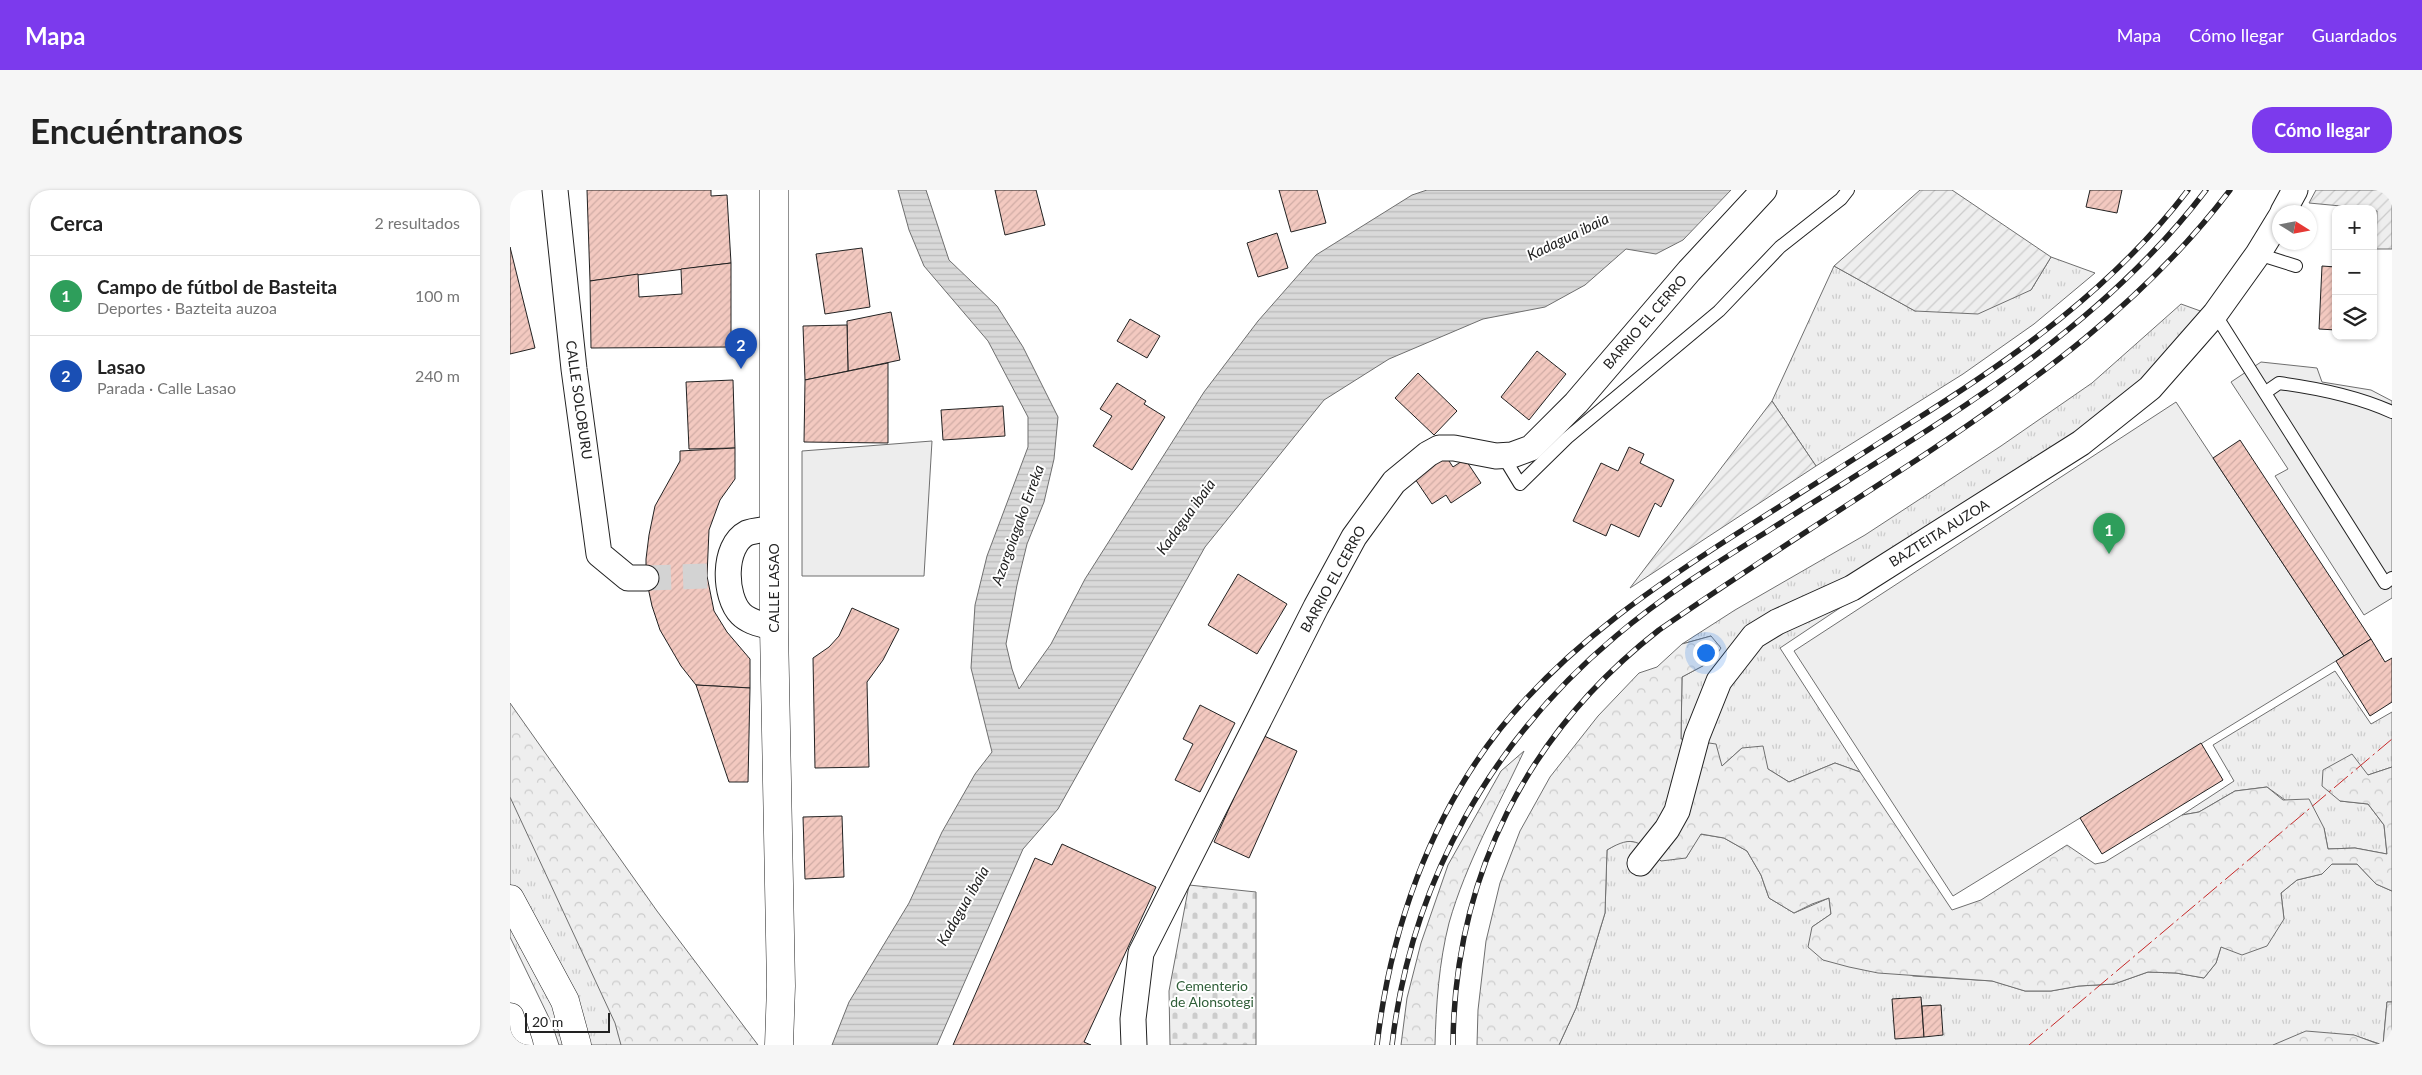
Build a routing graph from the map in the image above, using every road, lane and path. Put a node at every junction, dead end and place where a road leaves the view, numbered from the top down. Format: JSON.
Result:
{"nodes":[{"id":1,"x":555,"y":190,"type":"edge"},
{"id":2,"x":774,"y":190,"type":"edge"},
{"id":3,"x":1764,"y":190,"type":"edge"},
{"id":4,"x":1848,"y":190,"type":"edge"},
{"id":5,"x":2296,"y":190,"type":"edge"},
{"id":6,"x":2287,"y":205,"type":"edge"},
{"id":7,"x":2272,"y":231,"type":"edge"},
{"id":8,"x":2258,"y":254,"type":"junction"},
{"id":9,"x":2296,"y":266,"type":"dead end"},
{"id":10,"x":2215,"y":314,"type":"junction"},
{"id":11,"x":2266,"y":392,"type":"junction"},
{"id":12,"x":2392,"y":412,"type":"edge"},
{"id":13,"x":1503,"y":456,"type":"junction"},
{"id":14,"x":774,"y":528,"type":"junction"},
{"id":15,"x":646,"y":578,"type":"tunnel mouth"},
{"id":16,"x":2392,"y":578,"type":"edge"},
{"id":17,"x":774,"y":628,"type":"junction"},
{"id":18,"x":1640,"y":863,"type":"dead end"},
{"id":19,"x":510,"y":899,"type":"edge"},
{"id":20,"x":510,"y":1017,"type":"edge"},
{"id":21,"x":519,"y":1045,"type":"edge"},
{"id":22,"x":577,"y":1045,"type":"edge"},
{"id":23,"x":779,"y":1045,"type":"edge"},
{"id":24,"x":1134,"y":1045,"type":"edge"}],
"edges":[{"from":1,"to":15,"type":"street","name":"CALLE SOLOBURU"},
{"from":2,"to":14,"type":"main road","name":"CALLE LASAO"},
{"from":3,"to":13,"type":"street","name":"BARRIO EL CERRO"},
{"from":4,"to":13,"type":"lane"},
{"from":5,"to":6,"type":"street"},
{"from":7,"to":8,"type":"street","name":"BAZTEITA AUZOA"},
{"from":8,"to":9,"type":"lane"},
{"from":8,"to":10,"type":"street","name":"BAZTEITA AUZOA"},
{"from":10,"to":11,"type":"lane"},
{"from":10,"to":18,"type":"street","name":"BAZTEITA AUZOA"},
{"from":11,"to":12,"type":"lane"},
{"from":11,"to":16,"type":"lane"},
{"from":13,"to":24,"type":"street","name":"BARRIO EL CERRO"},
{"from":14,"to":17,"type":"main road","name":"CALLE LASAO"},
{"from":14,"to":17,"type":"street"},
{"from":17,"to":23,"type":"main road","name":"CALLE LASAO"},
{"from":19,"to":22,"type":"main road"},
{"from":20,"to":21,"type":"main road"}]}
